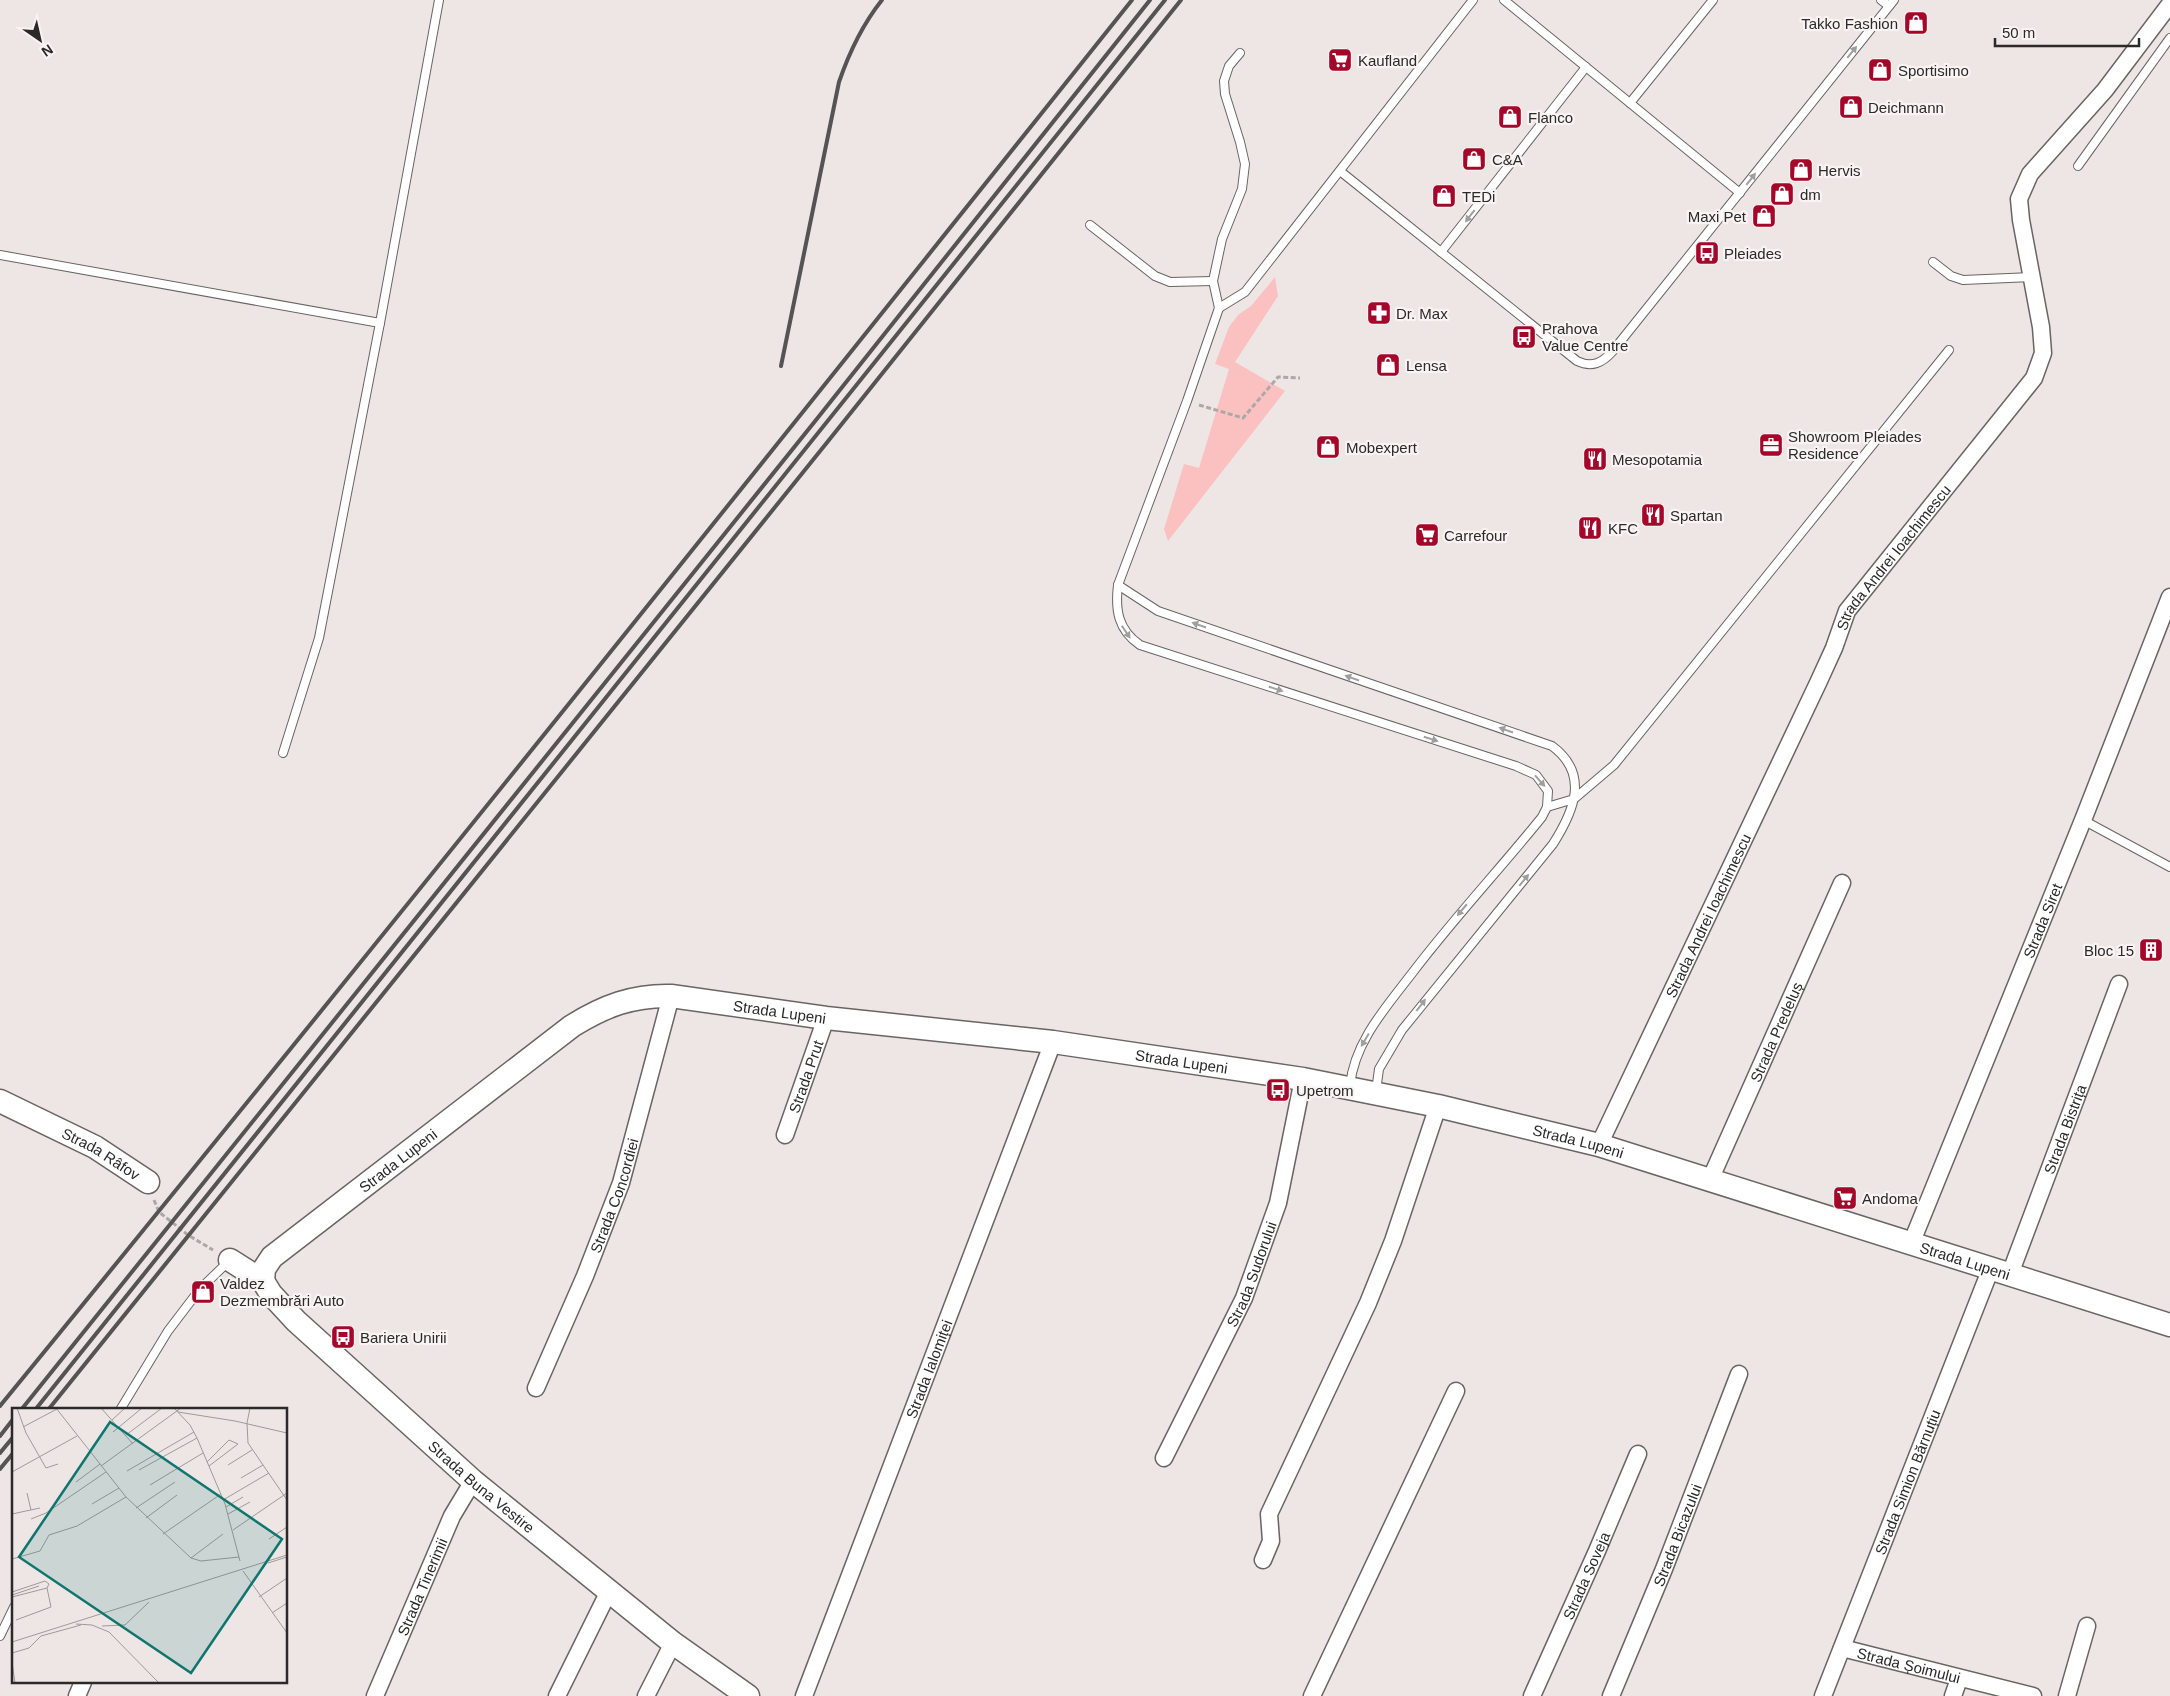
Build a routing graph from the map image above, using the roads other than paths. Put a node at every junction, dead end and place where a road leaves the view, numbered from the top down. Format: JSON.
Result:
{"nodes":[{"id":1,"x":438,"y":0,"type":"edge"},
{"id":2,"x":1473,"y":0,"type":"edge"},
{"id":3,"x":1504,"y":0,"type":"edge"},
{"id":4,"x":1713,"y":0,"type":"edge"},
{"id":5,"x":1880,"y":0,"type":"edge"},
{"id":6,"x":1892,"y":3,"type":"edge"},
{"id":7,"x":2170,"y":4,"type":"edge"},
{"id":8,"x":2170,"y":38,"type":"edge"},
{"id":9,"x":1240,"y":53,"type":"dead end"},
{"id":10,"x":1586,"y":67,"type":"junction"},
{"id":11,"x":1630,"y":103,"type":"junction"},
{"id":12,"x":2078,"y":166,"type":"dead end"},
{"id":13,"x":1340,"y":171,"type":"junction"},
{"id":14,"x":1740,"y":193,"type":"junction"},
{"id":15,"x":1090,"y":225,"type":"dead end"},
{"id":16,"x":1441,"y":252,"type":"junction"},
{"id":17,"x":0,"y":255,"type":"edge"},
{"id":18,"x":1932,"y":262,"type":"dead end"},
{"id":19,"x":2032,"y":277,"type":"junction"},
{"id":20,"x":1213,"y":282,"type":"junction"},
{"id":21,"x":1219,"y":308,"type":"junction"},
{"id":22,"x":380,"y":323,"type":"junction"},
{"id":23,"x":1949,"y":350,"type":"dead end"},
{"id":24,"x":1118,"y":585,"type":"junction"},
{"id":25,"x":2170,"y":597,"type":"edge"},
{"id":26,"x":283,"y":753,"type":"dead end"},
{"id":27,"x":1574,"y":799,"type":"junction"},
{"id":28,"x":1547,"y":807,"type":"junction"},
{"id":29,"x":2083,"y":820,"type":"junction"},
{"id":30,"x":2170,"y":867,"type":"edge"},
{"id":31,"x":1842,"y":883,"type":"dead end"},
{"id":32,"x":2120,"y":984,"type":"dead end"},
{"id":33,"x":671,"y":996,"type":"junction"},
{"id":34,"x":826,"y":1018,"type":"junction"},
{"id":35,"x":1053,"y":1042,"type":"junction"},
{"id":36,"x":1302,"y":1079,"type":"junction"},
{"id":37,"x":1350,"y":1088,"type":"junction"},
{"id":38,"x":1376,"y":1093,"type":"junction"},
{"id":39,"x":0,"y":1101,"type":"edge"},
{"id":40,"x":1438,"y":1106,"type":"junction"},
{"id":41,"x":785,"y":1135,"type":"dead end"},
{"id":42,"x":1599,"y":1145,"type":"junction"},
{"id":43,"x":1710,"y":1180,"type":"junction"},
{"id":44,"x":148,"y":1182,"type":"road end"},
{"id":45,"x":1912,"y":1244,"type":"junction"},
{"id":46,"x":230,"y":1260,"type":"joint"},
{"id":47,"x":2000,"y":1271,"type":"junction"},
{"id":48,"x":263,"y":1281,"type":"junction"},
{"id":49,"x":2170,"y":1325,"type":"edge"},
{"id":50,"x":1739,"y":1374,"type":"dead end"},
{"id":51,"x":536,"y":1388,"type":"dead end"},
{"id":52,"x":1456,"y":1391,"type":"dead end"},
{"id":53,"x":121,"y":1408,"type":"edge"},
{"id":54,"x":1638,"y":1454,"type":"dead end"},
{"id":55,"x":1164,"y":1458,"type":"dead end"},
{"id":56,"x":472,"y":1481,"type":"junction"},
{"id":57,"x":1263,"y":1560,"type":"dead end"},
{"id":58,"x":609,"y":1591,"type":"junction"},
{"id":59,"x":12,"y":1611,"type":"edge"},
{"id":60,"x":2087,"y":1626,"type":"dead end"},
{"id":61,"x":0,"y":1636,"type":"edge"},
{"id":62,"x":673,"y":1643,"type":"junction"},
{"id":63,"x":1842,"y":1648,"type":"junction"},
{"id":64,"x":1959,"y":1678,"type":"junction"},
{"id":65,"x":82,"y":1684,"type":"edge"},
{"id":66,"x":738,"y":1693,"type":"edge"},
{"id":67,"x":77,"y":1696,"type":"edge"},
{"id":68,"x":375,"y":1696,"type":"edge"},
{"id":69,"x":557,"y":1696,"type":"edge"},
{"id":70,"x":646,"y":1696,"type":"edge"},
{"id":71,"x":804,"y":1696,"type":"edge"},
{"id":72,"x":1312,"y":1696,"type":"edge"},
{"id":73,"x":1532,"y":1696,"type":"edge"},
{"id":74,"x":1611,"y":1696,"type":"edge"},
{"id":75,"x":1823,"y":1696,"type":"edge"},
{"id":76,"x":1953,"y":1696,"type":"edge"},
{"id":77,"x":2033,"y":1696,"type":"edge"},
{"id":78,"x":2067,"y":1696,"type":"edge"}],
"edges":[{"from":1,"to":22,"type":"lane"},
{"from":2,"to":13,"type":"lane"},
{"from":3,"to":10,"type":"lane"},
{"from":4,"to":11,"type":"lane"},
{"from":5,"to":6,"type":"lane"},
{"from":14,"to":6,"type":"lane","one_way":true},
{"from":7,"to":19,"type":"street","name":"Strada Andrei Ioachimescu"},
{"from":8,"to":12,"type":"lane"},
{"from":9,"to":20,"type":"lane"},
{"from":10,"to":11,"type":"lane"},
{"from":10,"to":16,"type":"lane","one_way":true},
{"from":11,"to":14,"type":"lane"},
{"from":13,"to":16,"type":"lane"},
{"from":13,"to":21,"type":"lane"},
{"from":14,"to":16,"type":"lane"},
{"from":15,"to":20,"type":"lane"},
{"from":17,"to":22,"type":"lane"},
{"from":18,"to":19,"type":"lane"},
{"from":19,"to":42,"type":"street","name":"Strada Andrei Ioachimescu"},
{"from":20,"to":21,"type":"lane"},
{"from":21,"to":24,"type":"lane"},
{"from":22,"to":26,"type":"lane"},
{"from":23,"to":27,"type":"lane"},
{"from":27,"to":24,"type":"lane","one_way":true},
{"from":24,"to":28,"type":"lane","one_way":true},
{"from":25,"to":29,"type":"street","name":"Strada Siret"},
{"from":27,"to":28,"type":"lane"},
{"from":38,"to":27,"type":"lane","one_way":true},
{"from":28,"to":37,"type":"lane","one_way":true},
{"from":29,"to":30,"type":"lane"},
{"from":29,"to":45,"type":"street","name":"Strada Siret"},
{"from":31,"to":43,"type":"street","name":"Strada Predeluș"},
{"from":32,"to":47,"type":"street","name":"Strada Bistrița"},
{"from":33,"to":34,"type":"street","name":"Strada Lupeni"},
{"from":33,"to":48,"type":"street","name":"Strada Lupeni"},
{"from":33,"to":51,"type":"street","name":"Strada Concordiei"},
{"from":34,"to":35,"type":"street","name":"Strada Lupeni"},
{"from":34,"to":41,"type":"street","name":"Strada Prut"},
{"from":35,"to":36,"type":"street","name":"Strada Lupeni"},
{"from":35,"to":71,"type":"street","name":"Strada Ialomiței"},
{"from":36,"to":37,"type":"street","name":"Strada Lupeni"},
{"from":36,"to":55,"type":"street","name":"Strada Sudorului"},
{"from":37,"to":38,"type":"street","name":"Strada Lupeni"},
{"from":38,"to":40,"type":"street","name":"Strada Lupeni"},
{"from":39,"to":44,"type":"street","name":"Strada Râfov"},
{"from":40,"to":42,"type":"street","name":"Strada Lupeni"},
{"from":40,"to":57,"type":"street"},
{"from":42,"to":43,"type":"street","name":"Strada Lupeni"},
{"from":43,"to":45,"type":"street","name":"Strada Lupeni"},
{"from":45,"to":47,"type":"street","name":"Strada Lupeni"},
{"from":46,"to":48,"type":"street","name":"Strada Buna Vestire"},
{"from":46,"to":53,"type":"lane"},
{"from":47,"to":49,"type":"street","name":"Strada Lupeni"},
{"from":47,"to":63,"type":"street","name":"Strada Simion Bărnuțiu"},
{"from":48,"to":56,"type":"street","name":"Strada Buna Vestire"},
{"from":50,"to":74,"type":"street","name":"Strada Bicazului"},
{"from":52,"to":72,"type":"street"},
{"from":54,"to":73,"type":"street","name":"Strada Soveja"},
{"from":56,"to":58,"type":"street","name":"Strada Buna Vestire"},
{"from":56,"to":68,"type":"street","name":"Strada Tinerimii"},
{"from":58,"to":62,"type":"street","name":"Strada Buna Vestire"},
{"from":58,"to":69,"type":"street"},
{"from":59,"to":61,"type":"lane"},
{"from":60,"to":78,"type":"street"},
{"from":62,"to":66,"type":"street","name":"Strada Buna Vestire"},
{"from":62,"to":70,"type":"street"},
{"from":63,"to":64,"type":"street","name":"Strada Șoimului"},
{"from":63,"to":75,"type":"street","name":"Strada Simion Bărnuțiu"},
{"from":64,"to":76,"type":"street"},
{"from":64,"to":77,"type":"street","name":"Strada Șoimului"},
{"from":65,"to":67,"type":"street"}]}
